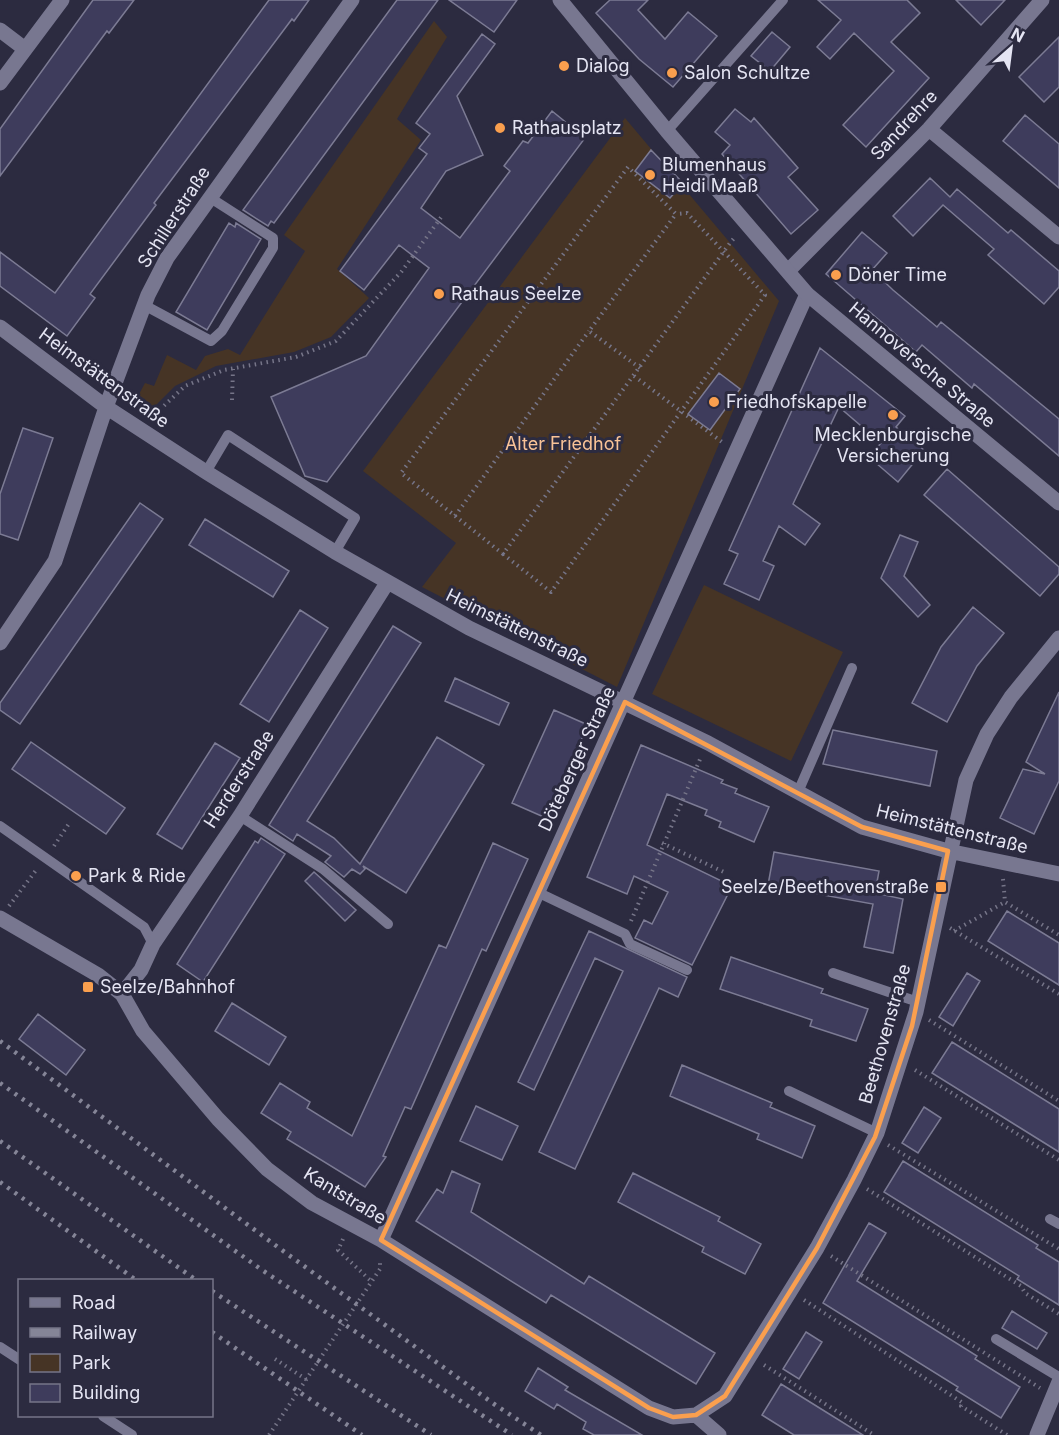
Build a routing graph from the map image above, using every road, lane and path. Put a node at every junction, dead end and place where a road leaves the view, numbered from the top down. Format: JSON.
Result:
{"nodes":[{"id":1,"x":62,"y":0,"type":"edge"},
{"id":2,"x":352,"y":0,"type":"edge"},
{"id":3,"x":560,"y":0,"type":"edge"},
{"id":4,"x":783,"y":0,"type":"edge"},
{"id":5,"x":1036,"y":2,"type":"edge"},
{"id":6,"x":0,"y":30,"type":"edge"},
{"id":7,"x":25,"y":49,"type":"junction"},
{"id":8,"x":0,"y":83,"type":"edge"},
{"id":9,"x":929,"y":129,"type":"junction"},
{"id":10,"x":667,"y":131,"type":"junction"},
{"id":11,"x":209,"y":197,"type":"junction"},
{"id":12,"x":676,"y":214,"type":"junction"},
{"id":13,"x":442,"y":216,"type":"dead end"},
{"id":14,"x":746,"y":224,"type":"junction"},
{"id":15,"x":1059,"y":237,"type":"edge"},
{"id":16,"x":724,"y":251,"type":"junction"},
{"id":17,"x":788,"y":271,"type":"junction"},
{"id":18,"x":807,"y":294,"type":"junction"},
{"id":19,"x":144,"y":304,"type":"junction"},
{"id":20,"x":0,"y":327,"type":"edge"},
{"id":21,"x":589,"y":331,"type":"junction"},
{"id":22,"x":640,"y":368,"type":"junction"},
{"id":23,"x":233,"y":369,"type":"junction"},
{"id":24,"x":634,"y":376,"type":"junction"},
{"id":25,"x":232,"y":400,"type":"dead end"},
{"id":26,"x":106,"y":407,"type":"junction"},
{"id":27,"x":681,"y":411,"type":"junction"},
{"id":28,"x":140,"y":429,"type":"junction"},
{"id":29,"x":737,"y":452,"type":"junction"},
{"id":30,"x":206,"y":472,"type":"junction"},
{"id":31,"x":1059,"y":503,"type":"edge"},
{"id":32,"x":455,"y":516,"type":"junction"},
{"id":33,"x":335,"y":552,"type":"junction"},
{"id":34,"x":503,"y":554,"type":"junction"},
{"id":35,"x":387,"y":583,"type":"junction"},
{"id":36,"x":1059,"y":638,"type":"edge"},
{"id":37,"x":0,"y":643,"type":"edge"},
{"id":38,"x":852,"y":668,"type":"dead end"},
{"id":39,"x":625,"y":702,"type":"junction"},
{"id":40,"x":708,"y":743,"type":"junction"},
{"id":41,"x":798,"y":792,"type":"junction"},
{"id":42,"x":240,"y":816,"type":"junction"},
{"id":43,"x":0,"y":826,"type":"edge"},
{"id":44,"x":662,"y":843,"type":"junction"},
{"id":45,"x":948,"y":851,"type":"junction"},
{"id":46,"x":1002,"y":862,"type":"junction"},
{"id":47,"x":726,"y":873,"type":"dead end"},
{"id":48,"x":1059,"y":874,"type":"edge"},
{"id":49,"x":537,"y":892,"type":"junction"},
{"id":50,"x":1005,"y":902,"type":"junction"},
{"id":51,"x":0,"y":918,"type":"edge"},
{"id":52,"x":934,"y":918,"type":"junction"},
{"id":53,"x":388,"y":924,"type":"dead end"},
{"id":54,"x":953,"y":931,"type":"junction"},
{"id":55,"x":625,"y":934,"type":"junction"},
{"id":56,"x":1059,"y":935,"type":"edge"},
{"id":57,"x":153,"y":944,"type":"junction"},
{"id":58,"x":687,"y":970,"type":"dead end"},
{"id":59,"x":833,"y":973,"type":"dead end"},
{"id":60,"x":122,"y":994,"type":"junction"},
{"id":61,"x":1059,"y":994,"type":"edge"},
{"id":62,"x":917,"y":1007,"type":"junction"},
{"id":63,"x":902,"y":1062,"type":"junction"},
{"id":64,"x":789,"y":1091,"type":"dead end"},
{"id":65,"x":1059,"y":1101,"type":"edge"},
{"id":66,"x":876,"y":1135,"type":"junction"},
{"id":67,"x":1059,"y":1160,"type":"edge"},
{"id":68,"x":854,"y":1180,"type":"junction"},
{"id":69,"x":381,"y":1240,"type":"junction"},
{"id":70,"x":817,"y":1248,"type":"junction"},
{"id":71,"x":1059,"y":1249,"type":"edge"},
{"id":72,"x":338,"y":1250,"type":"dead end"},
{"id":73,"x":380,"y":1269,"type":"dead end"},
{"id":74,"x":372,"y":1282,"type":"junction"},
{"id":75,"x":791,"y":1291,"type":"junction"},
{"id":76,"x":1059,"y":1314,"type":"edge"},
{"id":77,"x":996,"y":1339,"type":"dead end"},
{"id":78,"x":0,"y":1347,"type":"edge"},
{"id":79,"x":751,"y":1357,"type":"junction"},
{"id":80,"x":18,"y":1359,"type":"edge"},
{"id":81,"x":275,"y":1359,"type":"dead end"},
{"id":82,"x":1059,"y":1377,"type":"edge"},
{"id":83,"x":307,"y":1380,"type":"junction"},
{"id":84,"x":1056,"y":1389,"type":"edge"},
{"id":85,"x":696,"y":1415,"type":"junction"},
{"id":86,"x":105,"y":1417,"type":"edge"},
{"id":87,"x":132,"y":1435,"type":"edge"},
{"id":88,"x":269,"y":1435,"type":"edge"},
{"id":89,"x":719,"y":1435,"type":"edge"},
{"id":90,"x":874,"y":1435,"type":"edge"},
{"id":91,"x":1007,"y":1435,"type":"edge"},
{"id":92,"x":1037,"y":1435,"type":"edge"}],
"edges":[{"from":1,"to":7,"type":"street"},
{"from":2,"to":11,"type":"street","name":"Schillerstraße"},
{"from":3,"to":10,"type":"street","name":"Hannoversche Straße"},
{"from":4,"to":10,"type":"lane"},
{"from":5,"to":9,"type":"street","name":"Sandrehre"},
{"from":6,"to":7,"type":"street"},
{"from":7,"to":8,"type":"street"},
{"from":9,"to":15,"type":"street"},
{"from":9,"to":17,"type":"street","name":"Sandrehre"},
{"from":10,"to":14,"type":"street","name":"Hannoversche Straße"},
{"from":11,"to":19,"type":"street","name":"Schillerstraße"},
{"from":11,"to":19,"type":"lane"},
{"from":12,"to":16,"type":"path"},
{"from":12,"to":21,"type":"path"},
{"from":12,"to":32,"type":"path"},
{"from":13,"to":23,"type":"path"},
{"from":14,"to":16,"type":"path"},
{"from":14,"to":17,"type":"street","name":"Hannoversche Straße"},
{"from":16,"to":22,"type":"path"},
{"from":16,"to":27,"type":"path"},
{"from":17,"to":18,"type":"street","name":"Hannoversche Straße"},
{"from":18,"to":29,"type":"street","name":"Döteberger Straße"},
{"from":18,"to":31,"type":"street","name":"Hannoversche Straße"},
{"from":19,"to":26,"type":"street","name":"Schillerstraße"},
{"from":20,"to":26,"type":"street","name":"Heimstättenstraße"},
{"from":21,"to":22,"type":"path"},
{"from":21,"to":32,"type":"path"},
{"from":22,"to":24,"type":"path"},
{"from":23,"to":25,"type":"path"},
{"from":23,"to":28,"type":"path"},
{"from":24,"to":27,"type":"path"},
{"from":24,"to":34,"type":"path"},
{"from":26,"to":28,"type":"street","name":"Heimstättenstraße"},
{"from":26,"to":37,"type":"street","name":"Schillerstraße"},
{"from":27,"to":29,"type":"path"},
{"from":27,"to":34,"type":"path"},
{"from":28,"to":30,"type":"street","name":"Heimstättenstraße"},
{"from":29,"to":39,"type":"street","name":"Döteberger Straße"},
{"from":30,"to":33,"type":"street","name":"Heimstättenstraße"},
{"from":30,"to":33,"type":"lane"},
{"from":32,"to":34,"type":"path"},
{"from":33,"to":35,"type":"street","name":"Heimstättenstraße"},
{"from":35,"to":39,"type":"street","name":"Heimstättenstraße"},
{"from":35,"to":42,"type":"street","name":"Herderstraße"},
{"from":36,"to":45,"type":"street","name":"Beethovenstraße"},
{"from":38,"to":41,"type":"lane"},
{"from":39,"to":40,"type":"street","name":"Heimstättenstraße"},
{"from":39,"to":49,"type":"street","name":"Döteberger Straße"},
{"from":40,"to":41,"type":"street","name":"Heimstättenstraße"},
{"from":40,"to":44,"type":"path"},
{"from":41,"to":45,"type":"street","name":"Heimstättenstraße"},
{"from":42,"to":53,"type":"lane"},
{"from":42,"to":57,"type":"street","name":"Herderstraße"},
{"from":43,"to":57,"type":"lane"},
{"from":44,"to":47,"type":"path"},
{"from":44,"to":55,"type":"path"},
{"from":45,"to":46,"type":"street","name":"Heimstättenstraße"},
{"from":45,"to":52,"type":"street","name":"Beethovenstraße"},
{"from":46,"to":48,"type":"street","name":"Heimstättenstraße"},
{"from":46,"to":50,"type":"path"},
{"from":49,"to":55,"type":"lane"},
{"from":49,"to":69,"type":"street","name":"Döteberger Straße"},
{"from":50,"to":54,"type":"path"},
{"from":50,"to":56,"type":"path"},
{"from":51,"to":60,"type":"street","name":"Kantstraße"},
{"from":52,"to":54,"type":"path"},
{"from":52,"to":62,"type":"street","name":"Beethovenstraße"},
{"from":54,"to":61,"type":"path"},
{"from":55,"to":58,"type":"lane"},
{"from":57,"to":60,"type":"street","name":"Herderstraße"},
{"from":59,"to":62,"type":"lane"},
{"from":60,"to":69,"type":"street","name":"Kantstraße"},
{"from":62,"to":63,"type":"street","name":"Beethovenstraße"},
{"from":62,"to":65,"type":"path"},
{"from":63,"to":66,"type":"street","name":"Beethovenstraße"},
{"from":63,"to":67,"type":"path"},
{"from":64,"to":66,"type":"lane"},
{"from":66,"to":68,"type":"street","name":"Beethovenstraße"},
{"from":66,"to":71,"type":"path"},
{"from":68,"to":70,"type":"street","name":"Beethovenstraße"},
{"from":68,"to":76,"type":"path"},
{"from":69,"to":85,"type":"street","name":"Kantstraße"},
{"from":70,"to":75,"type":"street","name":"Beethovenstraße"},
{"from":70,"to":84,"type":"path"},
{"from":72,"to":74,"type":"path"},
{"from":73,"to":74,"type":"path"},
{"from":74,"to":83,"type":"path"},
{"from":75,"to":79,"type":"street","name":"Beethovenstraße"},
{"from":75,"to":91,"type":"path"},
{"from":77,"to":82,"type":"lane"},
{"from":78,"to":80,"type":"lane"},
{"from":79,"to":85,"type":"street","name":"Beethovenstraße"},
{"from":79,"to":90,"type":"path"},
{"from":81,"to":83,"type":"path"},
{"from":83,"to":88,"type":"path"},
{"from":84,"to":92,"type":"street"},
{"from":85,"to":89,"type":"street"},
{"from":86,"to":87,"type":"lane"}]}
